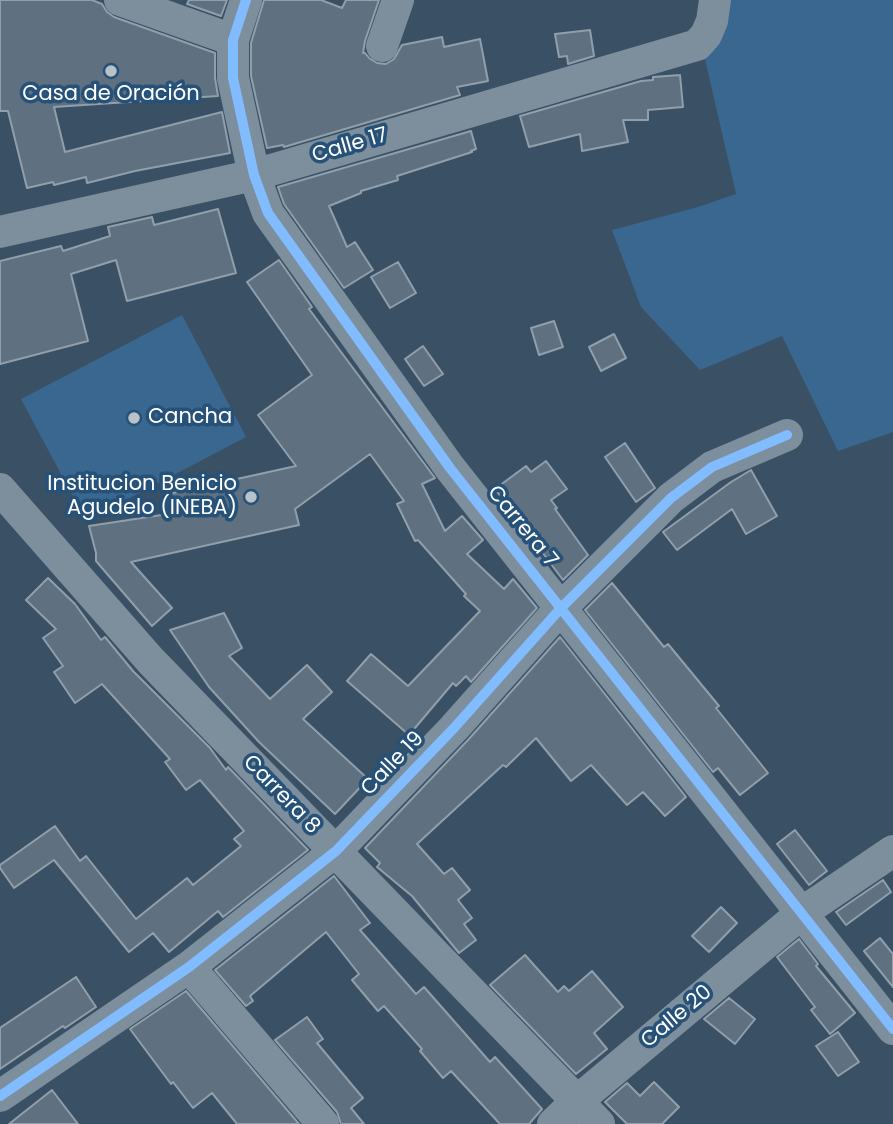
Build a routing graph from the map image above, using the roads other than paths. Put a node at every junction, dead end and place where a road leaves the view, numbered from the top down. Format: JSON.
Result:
{"nodes":[{"id":1,"x":120,"y":0,"type":"edge"},
{"id":2,"x":246,"y":0,"type":"edge"},
{"id":3,"x":398,"y":0,"type":"edge"},
{"id":4,"x":715,"y":0,"type":"edge"},
{"id":5,"x":233,"y":40,"type":"junction"},
{"id":6,"x":382,"y":46,"type":"dead end"},
{"id":7,"x":254,"y":175,"type":"junction"},
{"id":8,"x":0,"y":232,"type":"edge"},
{"id":9,"x":787,"y":435,"type":"dead end"},
{"id":10,"x":0,"y":489,"type":"edge"},
{"id":11,"x":561,"y":608,"type":"junction"},
{"id":12,"x":893,"y":850,"type":"edge"},
{"id":13,"x":336,"y":851,"type":"junction"},
{"id":14,"x":803,"y":912,"type":"junction"},
{"id":15,"x":189,"y":967,"type":"junction"},
{"id":16,"x":893,"y":1029,"type":"edge"},
{"id":17,"x":0,"y":1096,"type":"edge"},
{"id":18,"x":576,"y":1102,"type":"junction"},
{"id":19,"x":323,"y":1124,"type":"edge"},
{"id":20,"x":553,"y":1124,"type":"edge"},
{"id":21,"x":599,"y":1124,"type":"edge"}],
"edges":[{"from":1,"to":5,"type":"street"},
{"from":2,"to":5,"type":"street","name":"Carrera 7"},
{"from":3,"to":6,"type":"street"},
{"from":4,"to":7,"type":"street","name":"Calle 17"},
{"from":5,"to":7,"type":"street","name":"Carrera 7"},
{"from":7,"to":8,"type":"street","name":"Calle 17"},
{"from":7,"to":11,"type":"street","name":"Carrera 7"},
{"from":9,"to":11,"type":"street","name":"Calle 19"},
{"from":10,"to":13,"type":"street","name":"Carrera 8"},
{"from":11,"to":13,"type":"street","name":"Calle 19"},
{"from":11,"to":14,"type":"street","name":"Carrera 7"},
{"from":12,"to":14,"type":"street","name":"Calle 20"},
{"from":13,"to":15,"type":"street","name":"Calle 19"},
{"from":13,"to":18,"type":"street","name":"Carrera 8"},
{"from":14,"to":16,"type":"street","name":"Carrera 7"},
{"from":14,"to":18,"type":"street","name":"Calle 20"},
{"from":15,"to":17,"type":"street","name":"Calle 19"},
{"from":15,"to":19,"type":"street"},
{"from":18,"to":20,"type":"street","name":"Calle 20"},
{"from":18,"to":21,"type":"street","name":"Carrera 8"}]}
